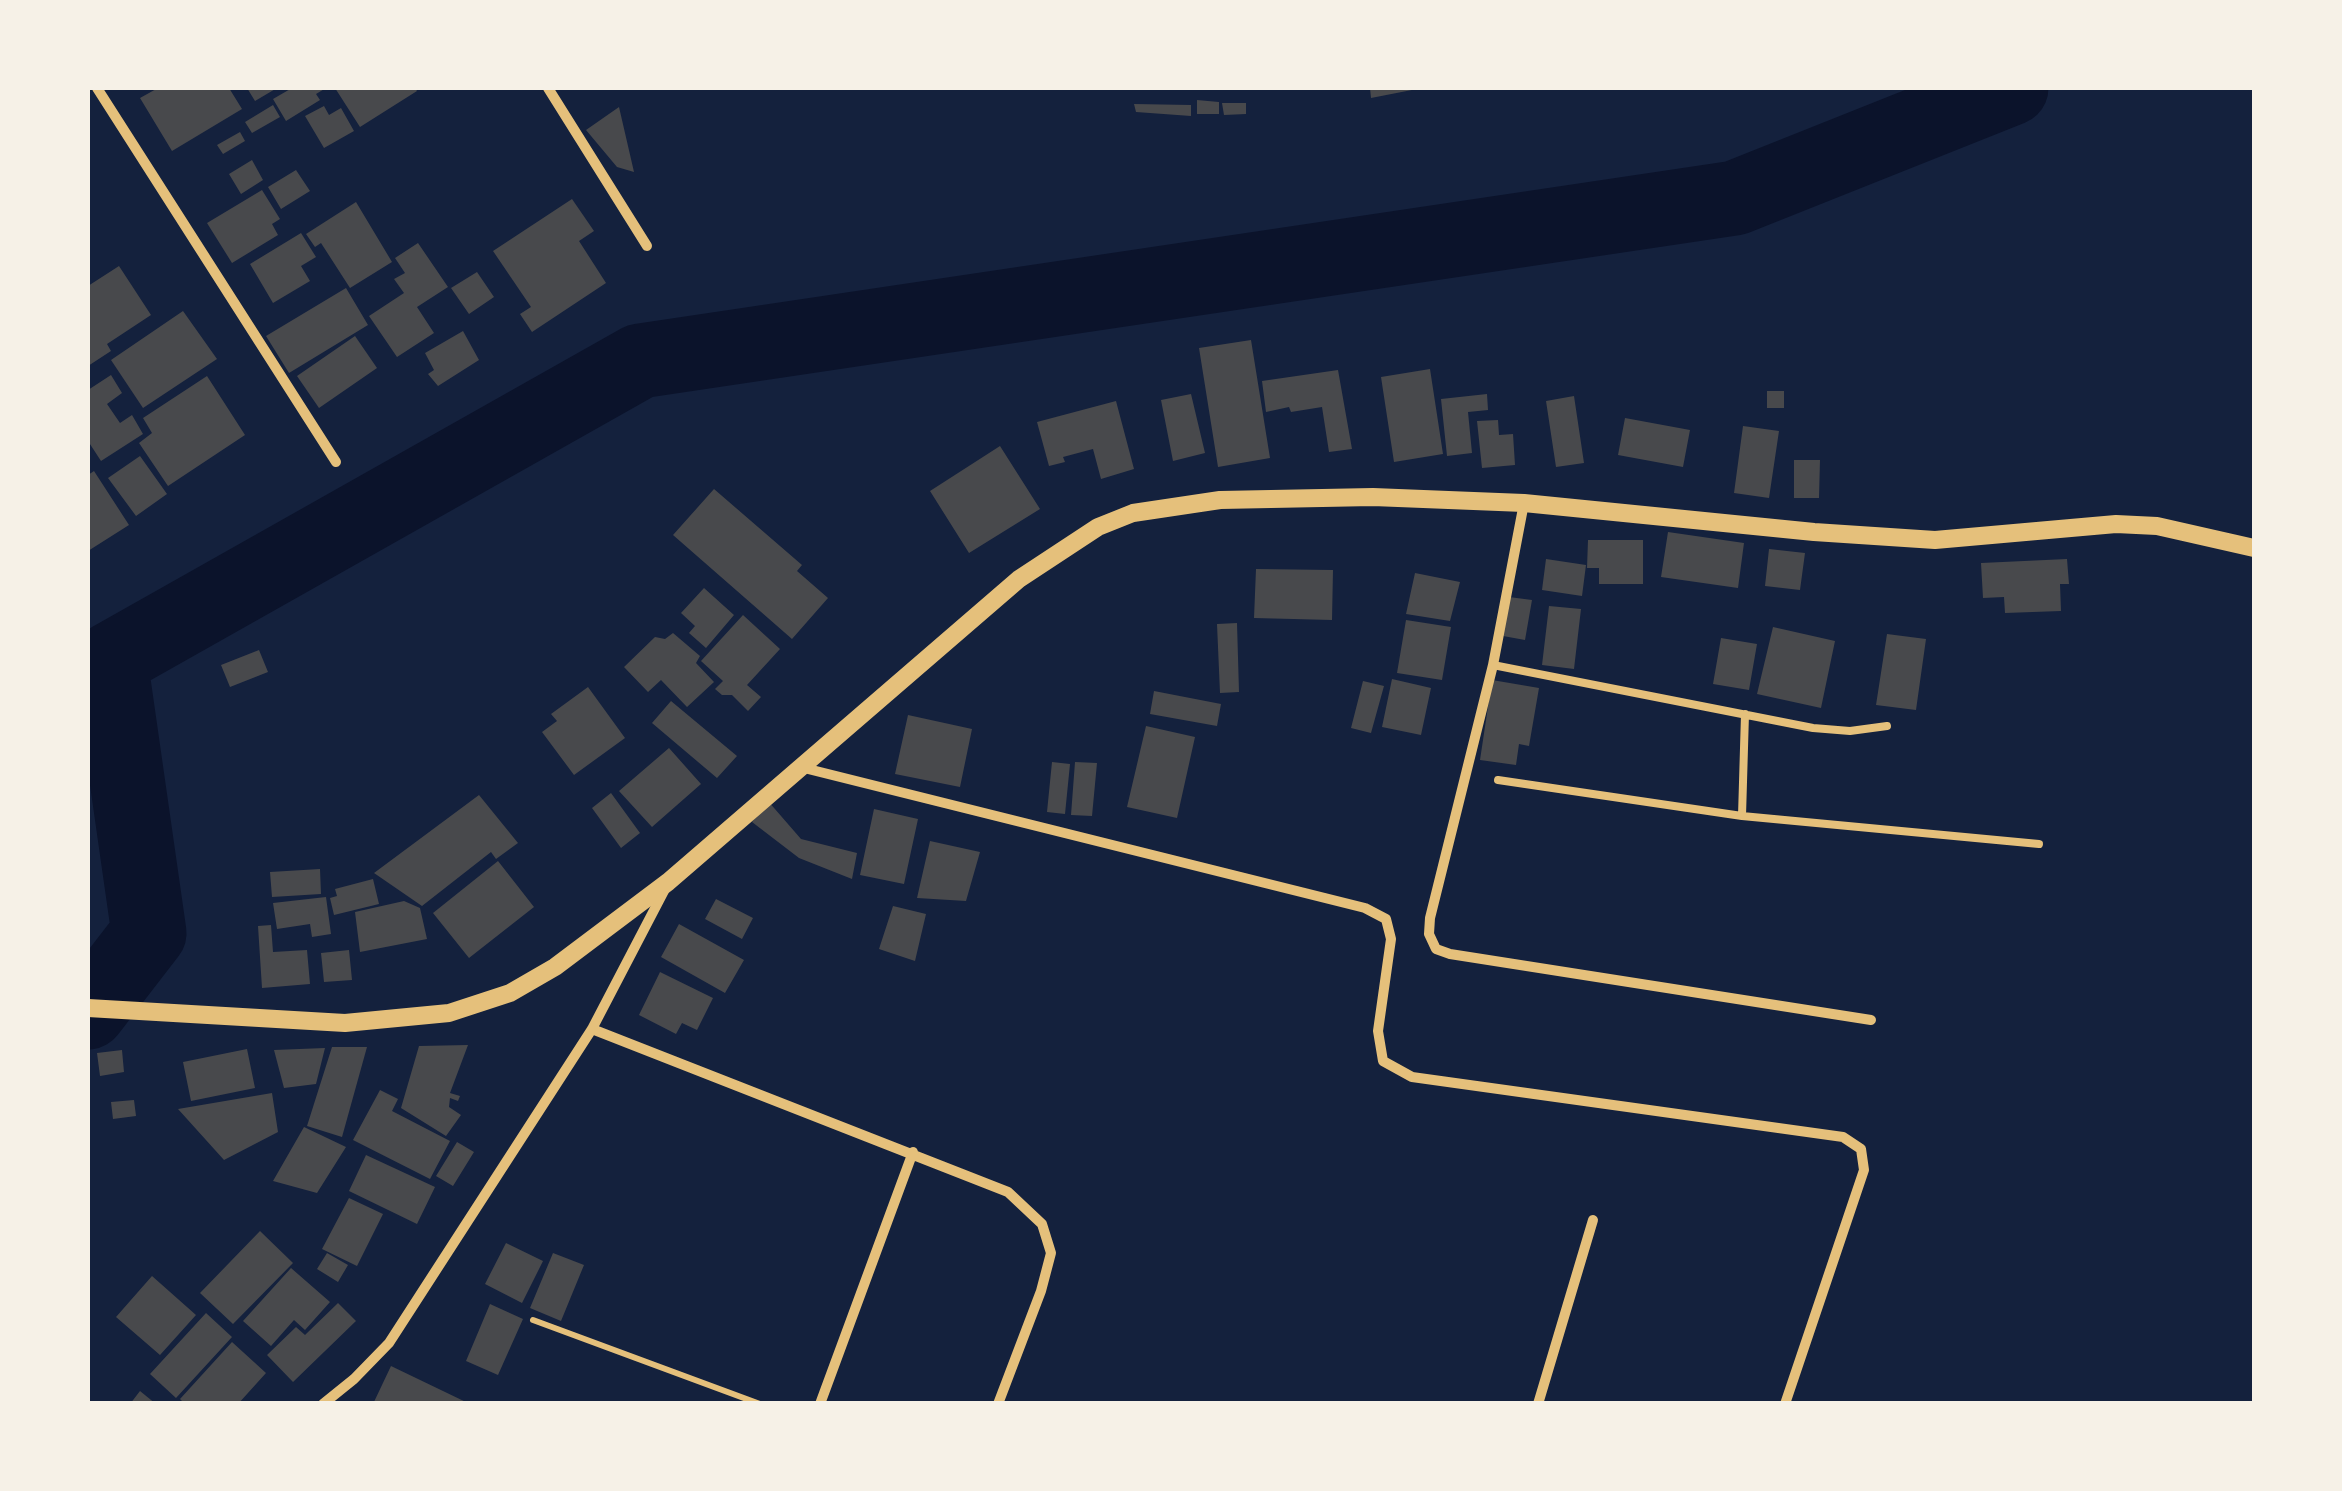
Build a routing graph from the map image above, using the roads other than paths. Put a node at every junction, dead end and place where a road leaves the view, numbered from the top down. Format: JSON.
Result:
{"nodes":[{"id":1,"x":98,"y":88,"type":"edge"},
{"id":2,"x":548,"y":88,"type":"edge"},
{"id":3,"x":647,"y":246,"type":"dead end"},
{"id":4,"x":336,"y":462,"type":"dead end"},
{"id":5,"x":1524,"y":504,"type":"junction"},
{"id":6,"x":2254,"y":548,"type":"edge"},
{"id":7,"x":1492,"y":665,"type":"junction"},
{"id":8,"x":1745,"y":714,"type":"junction"},
{"id":9,"x":1888,"y":726,"type":"dead end"},
{"id":10,"x":800,"y":767,"type":"junction"},
{"id":11,"x":1498,"y":780,"type":"dead end"},
{"id":12,"x":1742,"y":816,"type":"junction"},
{"id":13,"x":2040,"y":844,"type":"dead end"},
{"id":14,"x":668,"y":882,"type":"junction"},
{"id":15,"x":88,"y":1008,"type":"edge"},
{"id":16,"x":1871,"y":1020,"type":"dead end"},
{"id":17,"x":592,"y":1029,"type":"junction"},
{"id":18,"x":913,"y":1152,"type":"junction"},
{"id":19,"x":1593,"y":1220,"type":"dead end"},
{"id":20,"x":323,"y":1404,"type":"edge"},
{"id":21,"x":820,"y":1404,"type":"edge"},
{"id":22,"x":998,"y":1404,"type":"edge"},
{"id":23,"x":1538,"y":1404,"type":"edge"},
{"id":24,"x":1785,"y":1404,"type":"edge"}],
"edges":[{"from":1,"to":4,"type":"street"},
{"from":2,"to":3,"type":"street"},
{"from":5,"to":6,"type":"street"},
{"from":5,"to":7,"type":"street"},
{"from":5,"to":10,"type":"street"},
{"from":7,"to":8,"type":"lane"},
{"from":7,"to":16,"type":"street"},
{"from":8,"to":9,"type":"lane"},
{"from":8,"to":12,"type":"lane"},
{"from":10,"to":14,"type":"street"},
{"from":10,"to":24,"type":"street"},
{"from":11,"to":12,"type":"lane"},
{"from":12,"to":13,"type":"lane"},
{"from":14,"to":15,"type":"street"},
{"from":14,"to":17,"type":"street"},
{"from":17,"to":18,"type":"street"},
{"from":17,"to":20,"type":"street"},
{"from":18,"to":21,"type":"street"},
{"from":18,"to":22,"type":"street"},
{"from":19,"to":23,"type":"street"}]}
